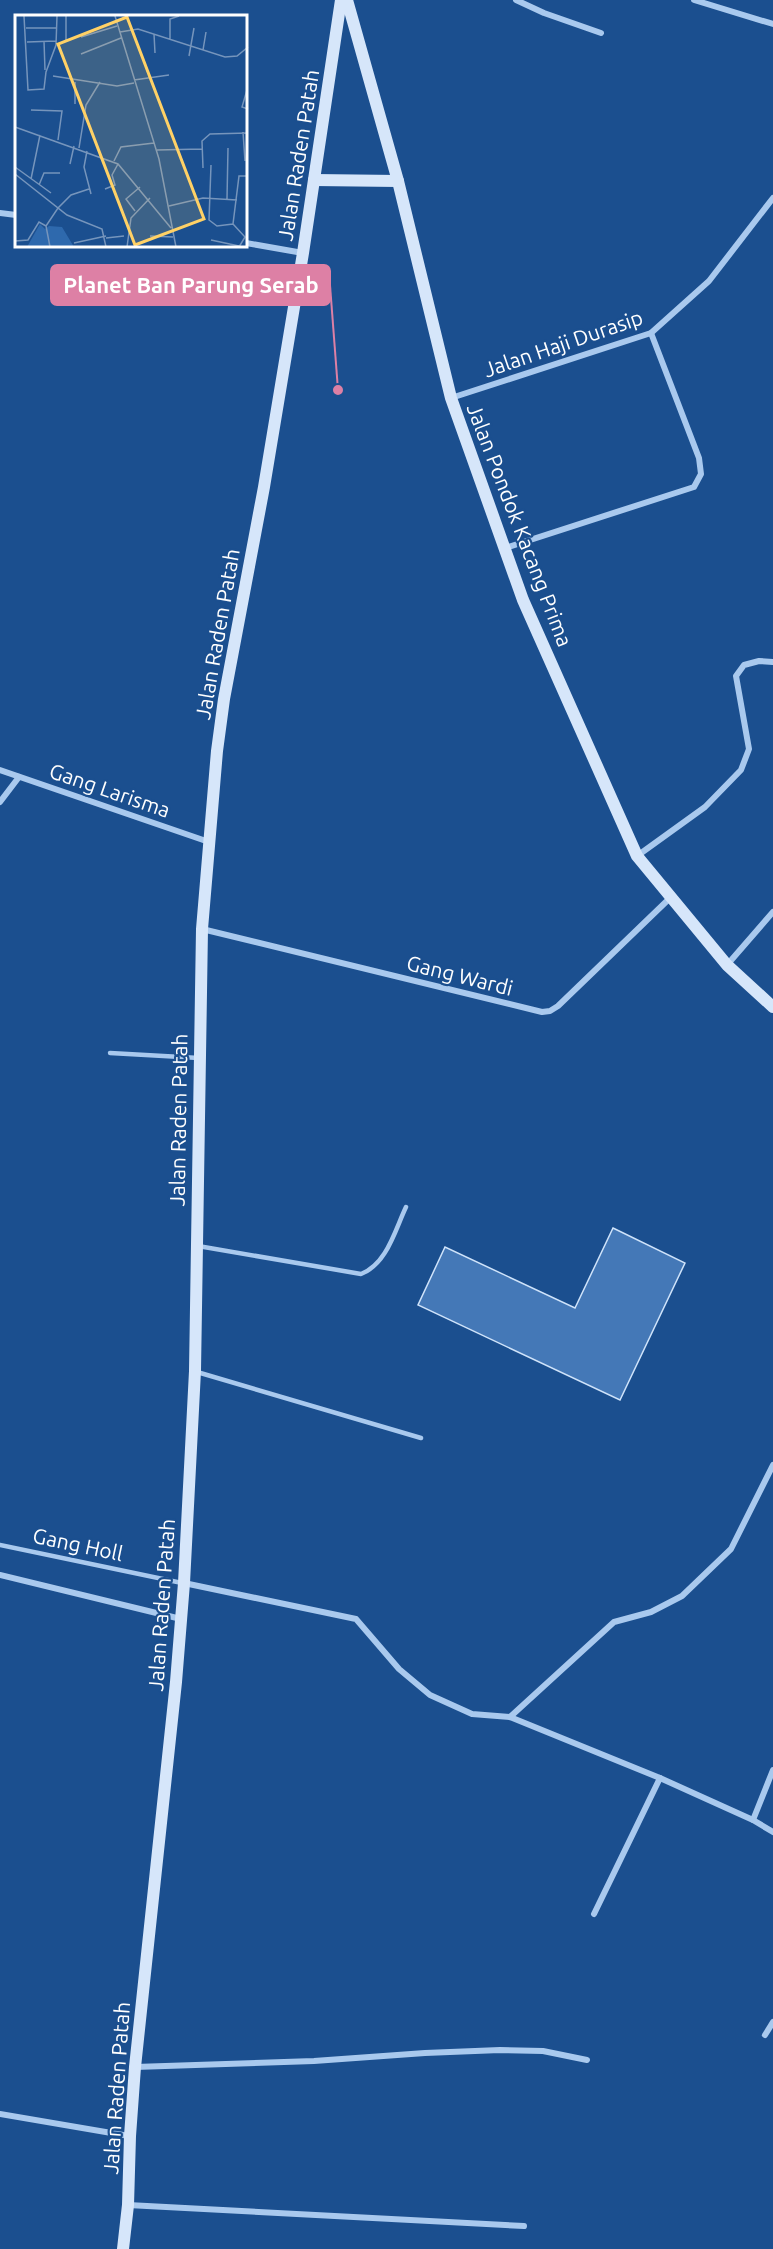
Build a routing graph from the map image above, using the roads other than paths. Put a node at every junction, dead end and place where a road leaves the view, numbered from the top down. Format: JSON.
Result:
{"nodes":[{"id":1,"x":341,"y":0,"type":"edge"},
{"id":2,"x":347,"y":0,"type":"edge"},
{"id":3,"x":516,"y":0,"type":"edge"},
{"id":4,"x":694,"y":0,"type":"edge"},
{"id":5,"x":773,"y":24,"type":"edge"},
{"id":6,"x":601,"y":33,"type":"dead end"},
{"id":7,"x":314,"y":180,"type":"junction"},
{"id":8,"x":398,"y":181,"type":"junction"},
{"id":9,"x":773,"y":198,"type":"edge"},
{"id":10,"x":0,"y":213,"type":"edge"},
{"id":11,"x":15,"y":215,"type":"edge"},
{"id":12,"x":248,"y":243,"type":"edge"},
{"id":13,"x":303,"y":253,"type":"junction"},
{"id":14,"x":651,"y":333,"type":"junction"},
{"id":15,"x":451,"y":398,"type":"junction"},
{"id":16,"x":504,"y":548,"type":"junction"},
{"id":17,"x":773,"y":662,"type":"edge"},
{"id":18,"x":0,"y":770,"type":"edge"},
{"id":19,"x":19,"y":777,"type":"junction"},
{"id":20,"x":0,"y":802,"type":"edge"},
{"id":21,"x":210,"y":842,"type":"junction"},
{"id":22,"x":637,"y":856,"type":"junction"},
{"id":23,"x":670,"y":898,"type":"junction"},
{"id":24,"x":773,"y":912,"type":"edge"},
{"id":25,"x":202,"y":929,"type":"junction"},
{"id":26,"x":727,"y":965,"type":"junction"},
{"id":27,"x":773,"y":1007,"type":"edge"},
{"id":28,"x":110,"y":1053,"type":"dead end"},
{"id":29,"x":198,"y":1058,"type":"junction"},
{"id":30,"x":406,"y":1207,"type":"dead end"},
{"id":31,"x":197,"y":1246,"type":"junction"},
{"id":32,"x":195,"y":1371,"type":"junction"},
{"id":33,"x":421,"y":1438,"type":"dead end"},
{"id":34,"x":773,"y":1465,"type":"edge"},
{"id":35,"x":0,"y":1545,"type":"edge"},
{"id":36,"x":0,"y":1575,"type":"edge"},
{"id":37,"x":184,"y":1583,"type":"junction"},
{"id":38,"x":181,"y":1619,"type":"junction"},
{"id":39,"x":510,"y":1717,"type":"junction"},
{"id":40,"x":773,"y":1770,"type":"edge"},
{"id":41,"x":660,"y":1778,"type":"junction"},
{"id":42,"x":753,"y":1820,"type":"junction"},
{"id":43,"x":773,"y":1832,"type":"edge"},
{"id":44,"x":594,"y":1914,"type":"dead end"},
{"id":45,"x":773,"y":2022,"type":"edge"},
{"id":46,"x":765,"y":2035,"type":"dead end"},
{"id":47,"x":587,"y":2060,"type":"dead end"},
{"id":48,"x":135,"y":2067,"type":"junction"},
{"id":49,"x":0,"y":2114,"type":"edge"},
{"id":50,"x":130,"y":2136,"type":"junction"},
{"id":51,"x":128,"y":2205,"type":"junction"},
{"id":52,"x":524,"y":2226,"type":"dead end"},
{"id":53,"x":123,"y":2249,"type":"edge"}],
"edges":[{"from":1,"to":7,"type":"main road","name":"Jalan Raden Patah"},
{"from":2,"to":8,"type":"main road","name":"Jalan Pondok Kacang Prima"},
{"from":3,"to":6,"type":"street"},
{"from":4,"to":5,"type":"street"},
{"from":7,"to":8,"type":"main road"},
{"from":7,"to":13,"type":"main road","name":"Jalan Raden Patah"},
{"from":8,"to":15,"type":"main road","name":"Jalan Pondok Kacang Prima"},
{"from":9,"to":14,"type":"street","name":"Jalan Haji Durasip"},
{"from":10,"to":11,"type":"street"},
{"from":12,"to":13,"type":"street"},
{"from":13,"to":21,"type":"main road","name":"Jalan Raden Patah"},
{"from":14,"to":15,"type":"street","name":"Jalan Haji Durasip"},
{"from":14,"to":16,"type":"street"},
{"from":15,"to":16,"type":"main road","name":"Jalan Pondok Kacang Prima"},
{"from":16,"to":22,"type":"main road","name":"Jalan Pondok Kacang Prima"},
{"from":17,"to":22,"type":"street"},
{"from":18,"to":19,"type":"street","name":"Gang Larisma"},
{"from":19,"to":20,"type":"street"},
{"from":19,"to":21,"type":"street","name":"Gang Larisma"},
{"from":21,"to":25,"type":"main road","name":"Jalan Raden Patah"},
{"from":22,"to":23,"type":"main road","name":"Jalan Pondok Kacang Prima"},
{"from":23,"to":25,"type":"street","name":"Gang Wardi"},
{"from":23,"to":26,"type":"main road","name":"Jalan Pondok Kacang Prima"},
{"from":24,"to":26,"type":"street"},
{"from":25,"to":29,"type":"main road","name":"Jalan Raden Patah"},
{"from":26,"to":27,"type":"main road","name":"Jalan Pondok Kacang Prima"},
{"from":28,"to":29,"type":"lane"},
{"from":29,"to":31,"type":"main road","name":"Jalan Raden Patah"},
{"from":30,"to":31,"type":"lane"},
{"from":31,"to":32,"type":"main road","name":"Jalan Raden Patah"},
{"from":32,"to":33,"type":"lane"},
{"from":32,"to":37,"type":"main road","name":"Jalan Raden Patah"},
{"from":34,"to":39,"type":"street"},
{"from":35,"to":37,"type":"lane","name":"Gang Holl"},
{"from":36,"to":38,"type":"street"},
{"from":37,"to":38,"type":"main road","name":"Jalan Raden Patah"},
{"from":37,"to":39,"type":"street"},
{"from":38,"to":48,"type":"main road","name":"Jalan Raden Patah"},
{"from":39,"to":41,"type":"street"},
{"from":40,"to":42,"type":"street"},
{"from":41,"to":42,"type":"street"},
{"from":41,"to":44,"type":"street"},
{"from":42,"to":43,"type":"street"},
{"from":45,"to":46,"type":"street"},
{"from":47,"to":48,"type":"street"},
{"from":48,"to":50,"type":"main road","name":"Jalan Raden Patah"},
{"from":49,"to":50,"type":"street"},
{"from":50,"to":51,"type":"main road","name":"Jalan Raden Patah"},
{"from":51,"to":52,"type":"street"},
{"from":51,"to":53,"type":"main road","name":"Jalan Raden Patah"}]}
